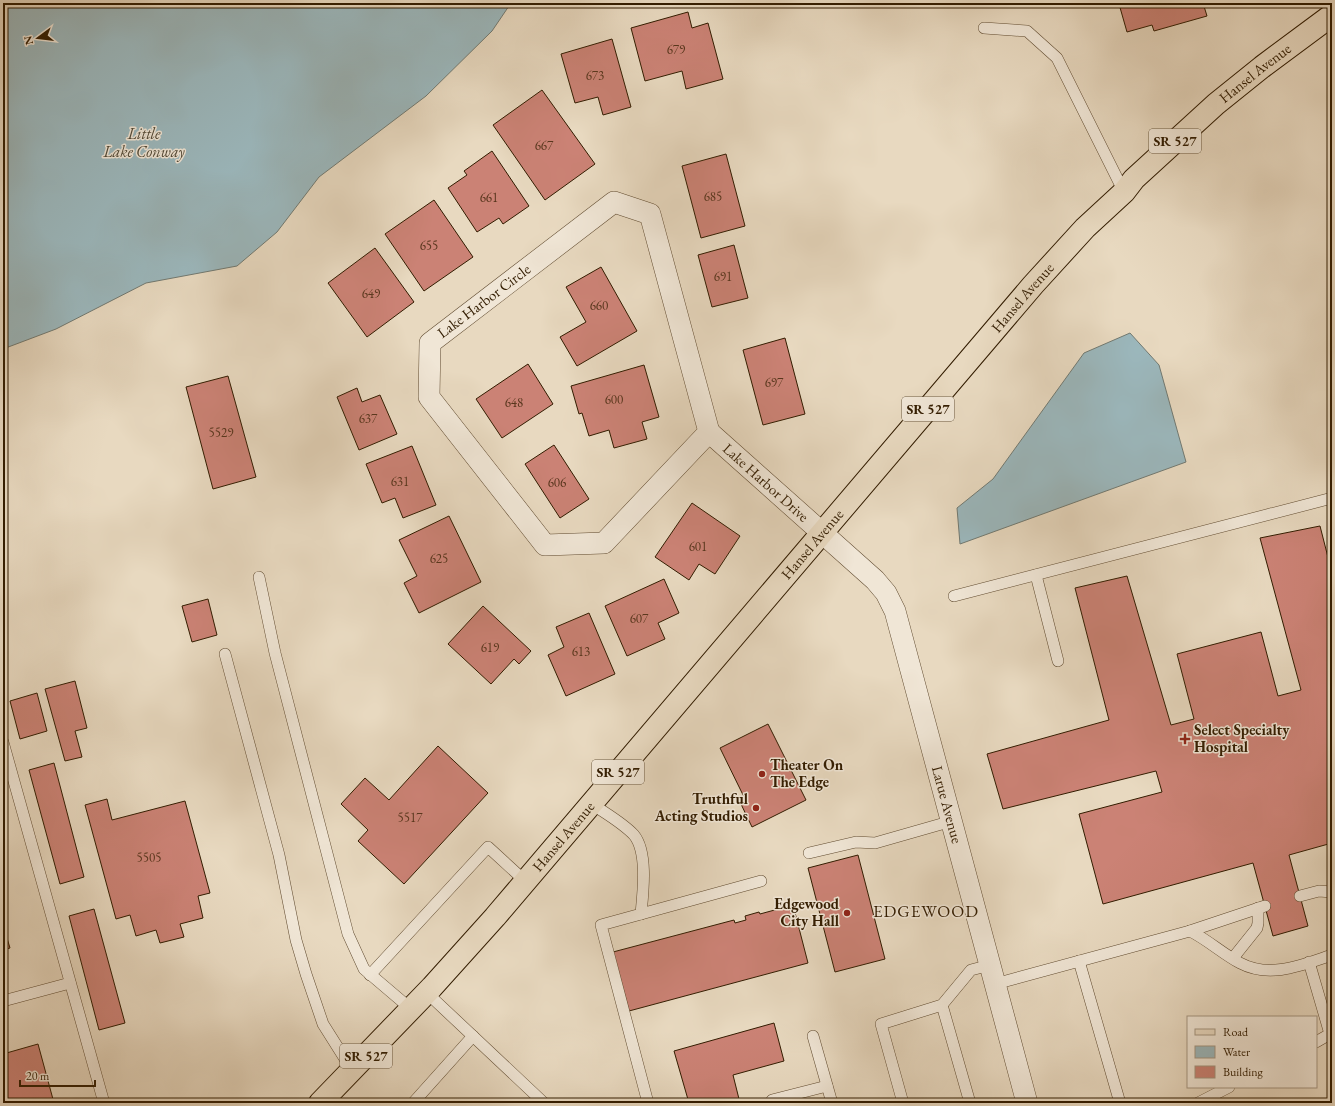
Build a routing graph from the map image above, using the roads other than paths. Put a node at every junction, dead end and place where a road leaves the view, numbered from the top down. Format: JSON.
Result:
{"nodes":[{"id":1,"x":1332,"y":15,"type":"edge"},
{"id":2,"x":984,"y":28,"type":"dead end"},
{"id":3,"x":1124,"y":192,"type":"junction"},
{"id":4,"x":709,"y":432,"type":"junction"},
{"id":5,"x":1332,"y":498,"type":"edge"},
{"id":6,"x":822,"y":533,"type":"junction"},
{"id":7,"x":1036,"y":575,"type":"junction"},
{"id":8,"x":259,"y":577,"type":"dead end"},
{"id":9,"x":954,"y":596,"type":"dead end"},
{"id":10,"x":225,"y":654,"type":"dead end"},
{"id":11,"x":1058,"y":661,"type":"dead end"},
{"id":12,"x":3,"y":742,"type":"edge"},
{"id":13,"x":592,"y":804,"type":"junction"},
{"id":14,"x":952,"y":821,"type":"junction"},
{"id":15,"x":809,"y":853,"type":"dead end"},
{"id":16,"x":525,"y":881,"type":"junction"},
{"id":17,"x":761,"y":881,"type":"dead end"},
{"id":18,"x":1332,"y":892,"type":"edge"},
{"id":19,"x":1300,"y":896,"type":"dead end"},
{"id":20,"x":641,"y":914,"type":"junction"},
{"id":21,"x":1190,"y":931,"type":"junction"},
{"id":22,"x":1332,"y":955,"type":"edge"},
{"id":23,"x":1234,"y":958,"type":"junction"},
{"id":24,"x":1079,"y":961,"type":"junction"},
{"id":25,"x":1309,"y":962,"type":"junction"},
{"id":26,"x":370,"y":975,"type":"junction"},
{"id":27,"x":993,"y":975,"type":"junction"},
{"id":28,"x":70,"y":983,"type":"junction"},
{"id":29,"x":426,"y":992,"type":"junction"},
{"id":30,"x":3,"y":1001,"type":"edge"},
{"id":31,"x":942,"y":1005,"type":"junction"},
{"id":32,"x":411,"y":1009,"type":"junction"},
{"id":33,"x":473,"y":1036,"type":"junction"},
{"id":34,"x":813,"y":1036,"type":"dead end"},
{"id":35,"x":1317,"y":1041,"type":"edge"},
{"id":36,"x":352,"y":1070,"type":"junction"},
{"id":37,"x":827,"y":1086,"type":"junction"},
{"id":38,"x":1227,"y":1088,"type":"edge"},
{"id":39,"x":772,"y":1100,"type":"dead end"},
{"id":40,"x":104,"y":1103,"type":"edge"},
{"id":41,"x":320,"y":1103,"type":"edge"},
{"id":42,"x":413,"y":1103,"type":"edge"},
{"id":43,"x":544,"y":1103,"type":"edge"},
{"id":44,"x":648,"y":1103,"type":"edge"},
{"id":45,"x":832,"y":1103,"type":"edge"},
{"id":46,"x":903,"y":1103,"type":"edge"},
{"id":47,"x":970,"y":1103,"type":"edge"},
{"id":48,"x":1027,"y":1103,"type":"edge"},
{"id":49,"x":1120,"y":1103,"type":"edge"},
{"id":50,"x":1198,"y":1103,"type":"edge"}],
"edges":[{"from":1,"to":3,"type":"main road","name":"Hansel Avenue","number":"SR 527"},
{"from":2,"to":3,"type":"lane"},
{"from":3,"to":6,"type":"main road","name":"Hansel Avenue","number":"SR 527"},
{"from":4,"to":4,"type":"street","name":"Lake Harbor Circle"},
{"from":4,"to":6,"type":"street","name":"Lake Harbor Drive"},
{"from":5,"to":7,"type":"lane"},
{"from":6,"to":13,"type":"main road","name":"Hansel Avenue","number":"SR 527"},
{"from":6,"to":14,"type":"street","name":"Larue Avenue"},
{"from":7,"to":9,"type":"lane"},
{"from":7,"to":11,"type":"lane"},
{"from":8,"to":26,"type":"lane"},
{"from":10,"to":36,"type":"lane"},
{"from":12,"to":28,"type":"lane"},
{"from":13,"to":16,"type":"main road","name":"Hansel Avenue","number":"SR 527"},
{"from":13,"to":20,"type":"lane"},
{"from":14,"to":15,"type":"lane"},
{"from":14,"to":27,"type":"street","name":"Larue Avenue"},
{"from":16,"to":26,"type":"lane"},
{"from":16,"to":29,"type":"main road","name":"Hansel Avenue","number":"SR 527"},
{"from":17,"to":20,"type":"lane"},
{"from":18,"to":19,"type":"lane"},
{"from":20,"to":44,"type":"lane"},
{"from":21,"to":23,"type":"lane"},
{"from":21,"to":23,"type":"lane"},
{"from":21,"to":24,"type":"lane"},
{"from":22,"to":25,"type":"lane"},
{"from":23,"to":25,"type":"lane"},
{"from":24,"to":27,"type":"lane"},
{"from":24,"to":49,"type":"lane"},
{"from":25,"to":35,"type":"lane"},
{"from":26,"to":32,"type":"lane"},
{"from":27,"to":31,"type":"lane"},
{"from":27,"to":48,"type":"street","name":"Larue Avenue"},
{"from":28,"to":30,"type":"lane"},
{"from":28,"to":40,"type":"lane"},
{"from":29,"to":32,"type":"main road","name":"Hansel Avenue","number":"SR 527"},
{"from":29,"to":33,"type":"lane"},
{"from":31,"to":46,"type":"lane"},
{"from":31,"to":47,"type":"lane"},
{"from":32,"to":36,"type":"main road","name":"Hansel Avenue","number":"SR 527"},
{"from":33,"to":42,"type":"lane"},
{"from":33,"to":43,"type":"lane"},
{"from":34,"to":37,"type":"lane"},
{"from":36,"to":41,"type":"main road","name":"Hansel Avenue","number":"SR 527"},
{"from":37,"to":39,"type":"lane"},
{"from":37,"to":45,"type":"lane"},
{"from":38,"to":50,"type":"lane"}]}
